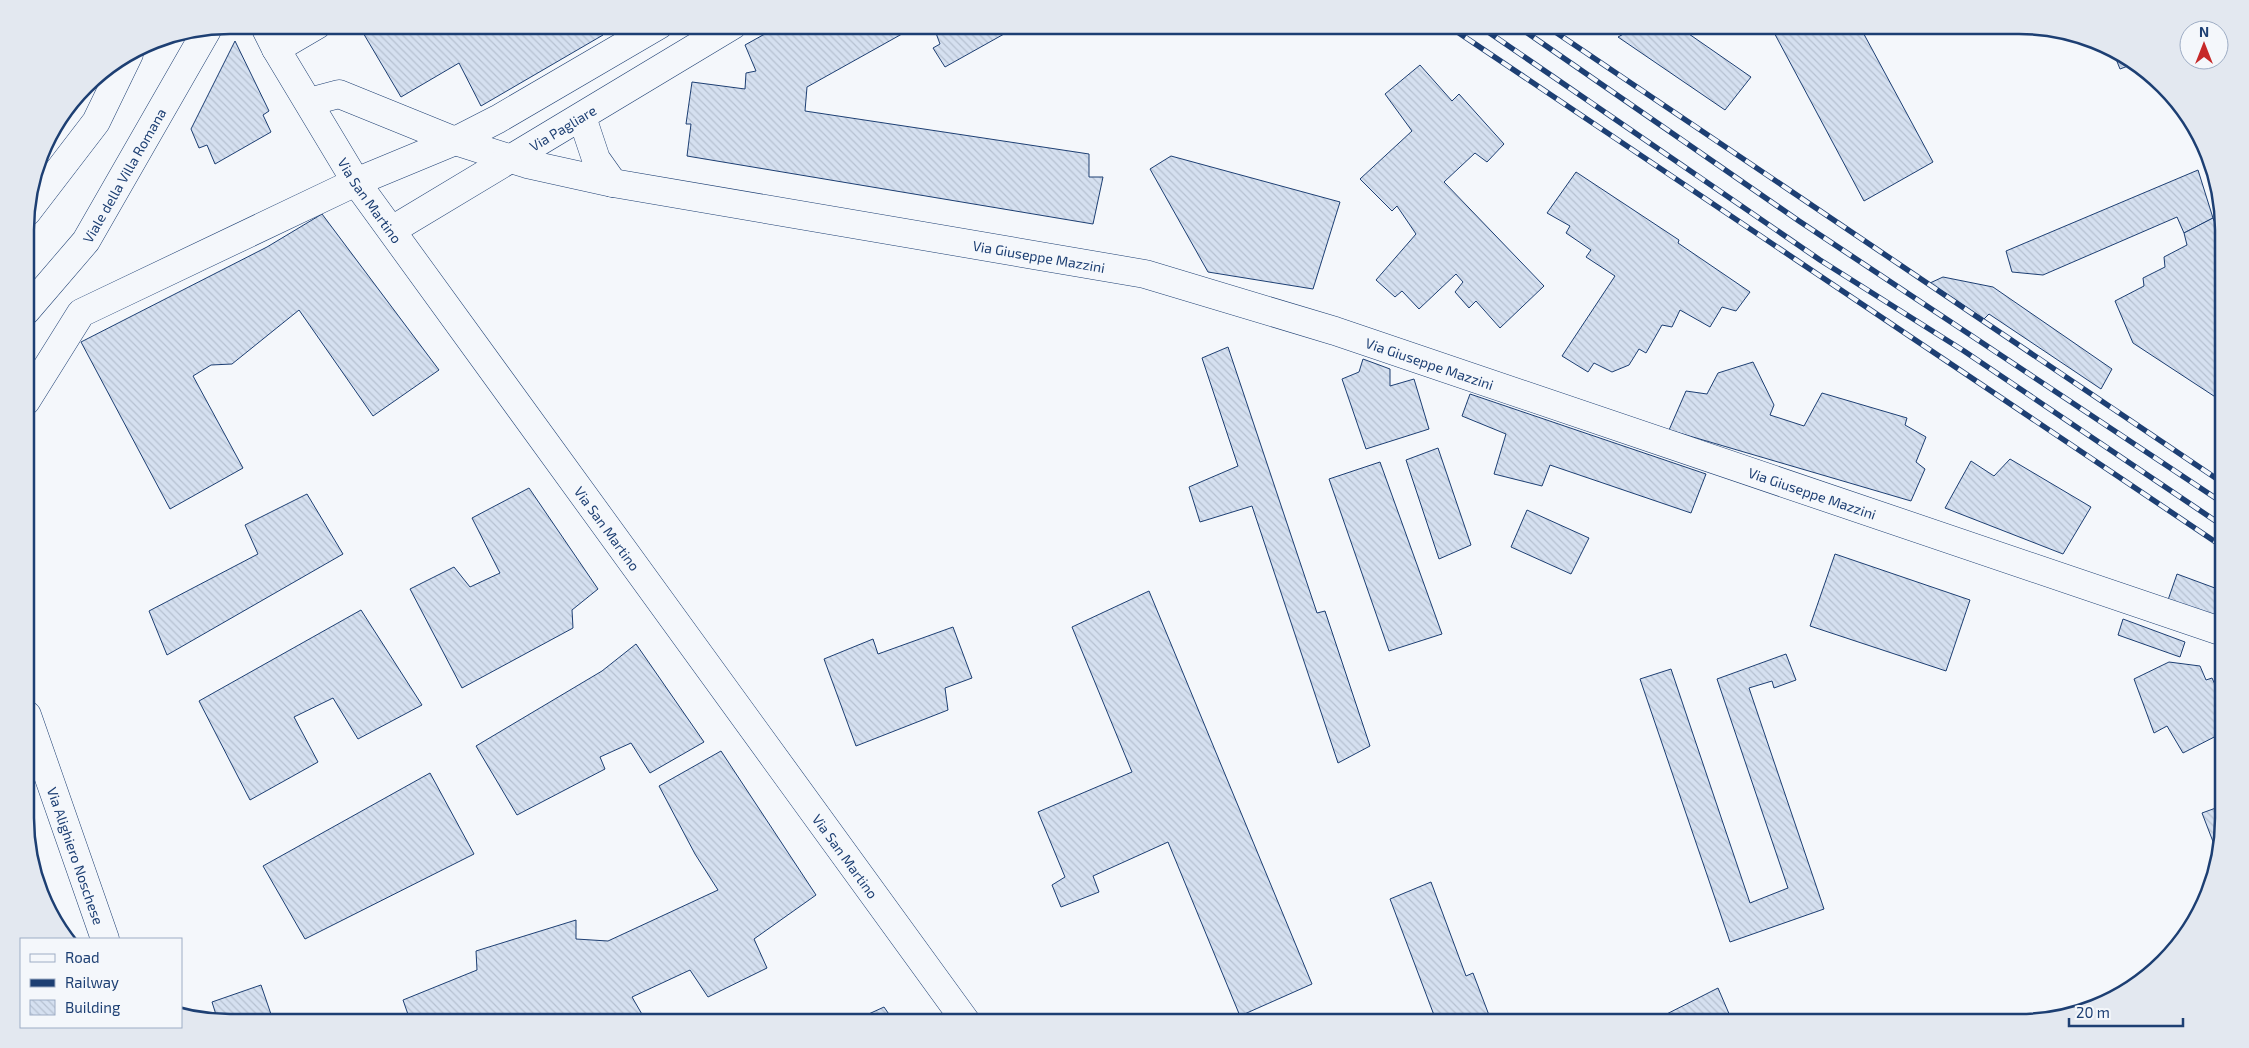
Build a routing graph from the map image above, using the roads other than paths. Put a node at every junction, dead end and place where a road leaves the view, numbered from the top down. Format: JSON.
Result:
{"nodes":[{"id":1,"x":268,"y":34,"type":"edge"},
{"id":2,"x":302,"y":34,"type":"edge"},
{"id":3,"x":644,"y":34,"type":"edge"},
{"id":4,"x":719,"y":34,"type":"edge"},
{"id":5,"x":204,"y":35,"type":"edge"},
{"id":6,"x":276,"y":49,"type":"junction"},
{"id":7,"x":123,"y":65,"type":"edge"},
{"id":8,"x":309,"y":102,"type":"junction"},
{"id":9,"x":582,"y":117,"type":"junction"},
{"id":10,"x":455,"y":141,"type":"junction"},
{"id":11,"x":511,"y":160,"type":"junction"},
{"id":12,"x":356,"y":182,"type":"junction"},
{"id":13,"x":613,"y":183,"type":"junction"},
{"id":14,"x":36,"y":199,"type":"edge"},
{"id":15,"x":392,"y":230,"type":"junction"},
{"id":16,"x":34,"y":302,"type":"edge"},
{"id":17,"x":34,"y":388,"type":"edge"},
{"id":18,"x":2215,"y":629,"type":"edge"},
{"id":19,"x":34,"y":738,"type":"edge"},
{"id":20,"x":105,"y":938,"type":"edge"},
{"id":21,"x":960,"y":1014,"type":"edge"}],
"edges":[{"from":1,"to":6,"type":"street","name":"Via San Martino"},
{"from":2,"to":6,"type":"street"},
{"from":3,"to":10,"type":"street"},
{"from":4,"to":9,"type":"street","name":"Via Pagliare"},
{"from":5,"to":16,"type":"street","name":"Viale della Villa Romana"},
{"from":6,"to":8,"type":"street","name":"Via San Martino"},
{"from":7,"to":14,"type":"street"},
{"from":8,"to":10,"type":"street","name":"Via Giuseppe Mazzini"},
{"from":8,"to":12,"type":"street","name":"Via San Martino"},
{"from":9,"to":11,"type":"street","name":"Via Pagliare"},
{"from":9,"to":13,"type":"street"},
{"from":10,"to":11,"type":"street","name":"Via Giuseppe Mazzini"},
{"from":10,"to":12,"type":"street"},
{"from":11,"to":13,"type":"street","name":"Via Giuseppe Mazzini"},
{"from":11,"to":15,"type":"street","name":"Via Pagliare"},
{"from":12,"to":15,"type":"street","name":"Via San Martino"},
{"from":12,"to":17,"type":"street"},
{"from":13,"to":18,"type":"street","name":"Via Giuseppe Mazzini"},
{"from":15,"to":21,"type":"street","name":"Via San Martino"},
{"from":19,"to":20,"type":"street","name":"Via Alighiero Noschese"}]}
